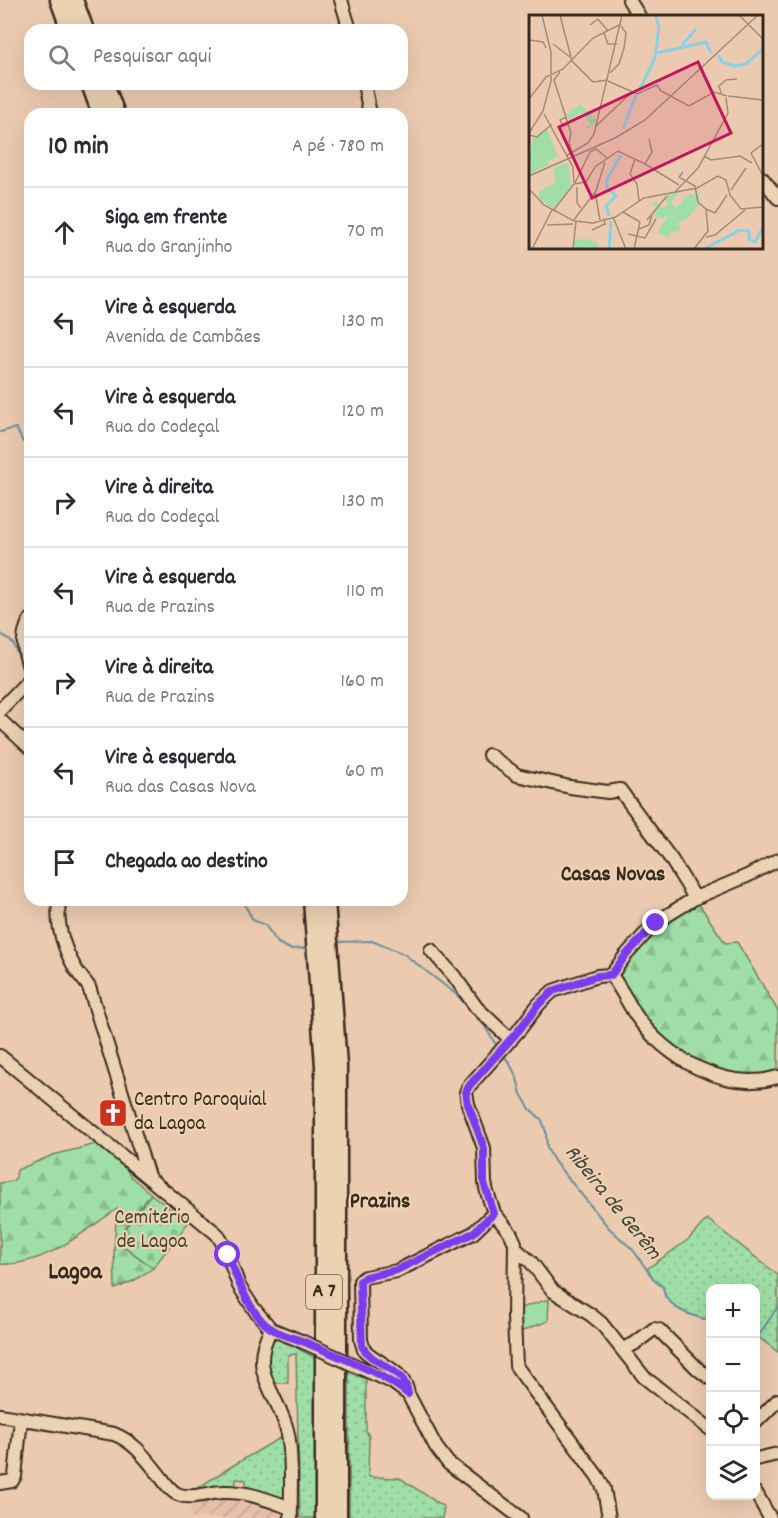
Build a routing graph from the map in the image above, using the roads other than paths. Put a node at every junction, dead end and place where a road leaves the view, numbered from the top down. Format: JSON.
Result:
{"nodes":[{"id":1,"x":59,"y":0,"type":"edge"},
{"id":2,"x":74,"y":0,"type":"edge"},
{"id":3,"x":341,"y":0,"type":"edge"},
{"id":4,"x":629,"y":0,"type":"edge"},
{"id":5,"x":638,"y":15,"type":"edge"},
{"id":6,"x":68,"y":24,"type":"edge"},
{"id":7,"x":83,"y":24,"type":"edge"},
{"id":8,"x":348,"y":24,"type":"edge"},
{"id":9,"x":92,"y":90,"type":"edge"},
{"id":10,"x":107,"y":90,"type":"edge"},
{"id":11,"x":365,"y":90,"type":"edge"},
{"id":12,"x":99,"y":108,"type":"edge"},
{"id":13,"x":114,"y":108,"type":"edge"},
{"id":14,"x":369,"y":108,"type":"edge"},
{"id":15,"x":763,"y":179,"type":"edge"},
{"id":16,"x":778,"y":198,"type":"edge"},
{"id":17,"x":24,"y":633,"type":"edge"},
{"id":18,"x":24,"y":650,"type":"edge"},
{"id":19,"x":24,"y":685,"type":"edge"},
{"id":20,"x":0,"y":710,"type":"edge"},
{"id":21,"x":0,"y":720,"type":"edge"},
{"id":22,"x":24,"y":742,"type":"edge"},
{"id":23,"x":489,"y":755,"type":"dead end"},
{"id":24,"x":778,"y":860,"type":"edge"},
{"id":25,"x":695,"y":898,"type":"junction"},
{"id":26,"x":59,"y":906,"type":"edge"},
{"id":27,"x":313,"y":906,"type":"edge"},
{"id":28,"x":326,"y":906,"type":"edge"},
{"id":29,"x":431,"y":950,"type":"dead end"},
{"id":30,"x":611,"y":975,"type":"junction"},
{"id":31,"x":507,"y":1045,"type":"junction"},
{"id":32,"x":0,"y":1056,"type":"edge"},
{"id":33,"x":331,"y":1066,"type":"junction"},
{"id":34,"x":778,"y":1077,"type":"edge"},
{"id":35,"x":148,"y":1176,"type":"junction"},
{"id":36,"x":494,"y":1213,"type":"junction"},
{"id":37,"x":516,"y":1249,"type":"junction"},
{"id":38,"x":271,"y":1329,"type":"junction"},
{"id":39,"x":622,"y":1349,"type":"junction"},
{"id":40,"x":706,"y":1375,"type":"edge"},
{"id":41,"x":408,"y":1394,"type":"junction"},
{"id":42,"x":778,"y":1400,"type":"edge"},
{"id":43,"x":760,"y":1414,"type":"edge"},
{"id":44,"x":0,"y":1415,"type":"edge"},
{"id":45,"x":21,"y":1419,"type":"junction"},
{"id":46,"x":706,"y":1425,"type":"edge"},
{"id":47,"x":778,"y":1454,"type":"edge"},
{"id":48,"x":760,"y":1458,"type":"edge"},
{"id":49,"x":0,"y":1482,"type":"edge"},
{"id":50,"x":760,"y":1500,"type":"edge"},
{"id":51,"x":291,"y":1513,"type":"edge"},
{"id":52,"x":324,"y":1518,"type":"edge"},
{"id":53,"x":338,"y":1518,"type":"edge"},
{"id":54,"x":521,"y":1518,"type":"edge"},
{"id":55,"x":609,"y":1518,"type":"edge"},
{"id":56,"x":770,"y":1518,"type":"edge"}],
"edges":[{"from":1,"to":6,"type":"highway"},
{"from":2,"to":7,"type":"highway"},
{"from":3,"to":8,"type":"street"},
{"from":4,"to":5,"type":"street"},
{"from":9,"to":12,"type":"highway"},
{"from":10,"to":13,"type":"highway"},
{"from":11,"to":14,"type":"street"},
{"from":15,"to":16,"type":"street"},
{"from":17,"to":18,"type":"street"},
{"from":19,"to":20,"type":"street"},
{"from":21,"to":22,"type":"street"},
{"from":23,"to":25,"type":"street"},
{"from":24,"to":25,"type":"street"},
{"from":25,"to":30,"type":"street"},
{"from":26,"to":35,"type":"street"},
{"from":27,"to":33,"type":"highway","number":"A 7"},
{"from":28,"to":33,"type":"highway","number":"A 7"},
{"from":29,"to":31,"type":"street"},
{"from":30,"to":31,"type":"street"},
{"from":30,"to":34,"type":"street"},
{"from":31,"to":36,"type":"street"},
{"from":32,"to":35,"type":"street"},
{"from":33,"to":52,"type":"highway","number":"A 7"},
{"from":33,"to":53,"type":"highway","number":"A 7"},
{"from":35,"to":38,"type":"street"},
{"from":36,"to":37,"type":"street"},
{"from":36,"to":41,"type":"street"},
{"from":37,"to":39,"type":"street"},
{"from":37,"to":55,"type":"street"},
{"from":38,"to":41,"type":"street","bridge":true},
{"from":38,"to":51,"type":"street"},
{"from":39,"to":40,"type":"street"},
{"from":39,"to":46,"type":"street"},
{"from":41,"to":54,"type":"street"},
{"from":42,"to":43,"type":"street"},
{"from":44,"to":45,"type":"street"},
{"from":45,"to":49,"type":"street"},
{"from":45,"to":51,"type":"street"},
{"from":47,"to":48,"type":"street"},
{"from":50,"to":56,"type":"street"}]}
